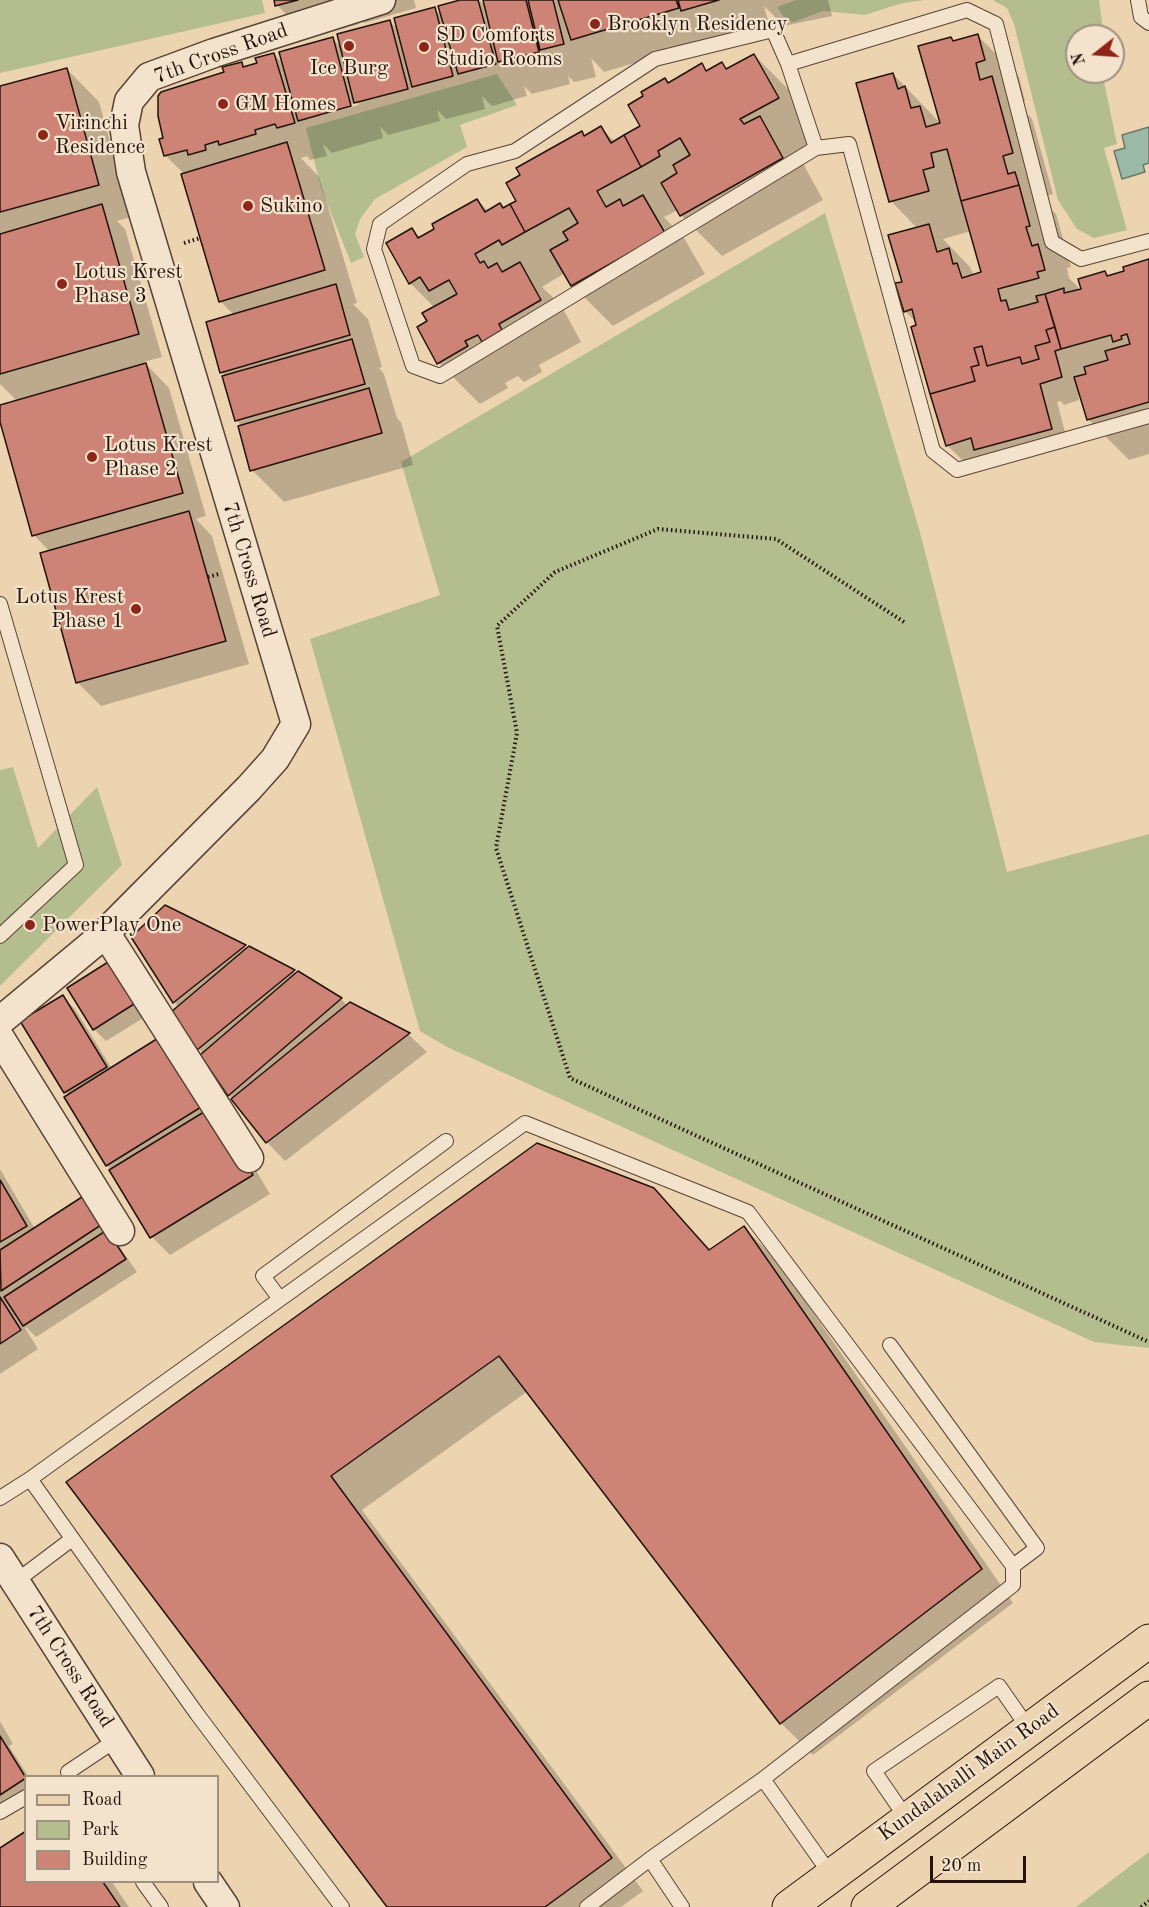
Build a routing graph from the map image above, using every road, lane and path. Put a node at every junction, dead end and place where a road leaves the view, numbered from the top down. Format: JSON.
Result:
{"nodes":[{"id":1,"x":381,"y":0,"type":"edge"},
{"id":2,"x":1138,"y":0,"type":"edge"},
{"id":3,"x":1149,"y":23,"type":"edge"},
{"id":4,"x":788,"y":64,"type":"junction"},
{"id":5,"x":816,"y":148,"type":"junction"},
{"id":6,"x":1149,"y":241,"type":"edge"},
{"id":7,"x":1149,"y":416,"type":"edge"},
{"id":8,"x":223,"y":573,"type":"dead end"},
{"id":9,"x":208,"y":577,"type":"dead end"},
{"id":10,"x":0,"y":604,"type":"edge"},
{"id":11,"x":904,"y":622,"type":"dead end"},
{"id":12,"x":105,"y":932,"type":"junction"},
{"id":13,"x":0,"y":936,"type":"edge"},
{"id":14,"x":0,"y":1021,"type":"edge"},
{"id":15,"x":0,"y":1038,"type":"edge"},
{"id":16,"x":446,"y":1141,"type":"dead end"},
{"id":17,"x":249,"y":1158,"type":"dead end"},
{"id":18,"x":120,"y":1231,"type":"dead end"},
{"id":19,"x":280,"y":1299,"type":"junction"},
{"id":20,"x":1149,"y":1342,"type":"edge"},
{"id":21,"x":890,"y":1345,"type":"dead end"},
{"id":22,"x":30,"y":1479,"type":"junction"},
{"id":23,"x":0,"y":1498,"type":"edge"},
{"id":24,"x":72,"y":1539,"type":"junction"},
{"id":25,"x":0,"y":1558,"type":"edge"},
{"id":26,"x":1013,"y":1566,"type":"junction"},
{"id":27,"x":15,"y":1582,"type":"junction"},
{"id":28,"x":1149,"y":1641,"type":"edge"},
{"id":29,"x":1149,"y":1698,"type":"edge"},
{"id":30,"x":1029,"y":1729,"type":"junction"},
{"id":31,"x":116,"y":1740,"type":"junction"},
{"id":32,"x":66,"y":1775,"type":"edge"},
{"id":33,"x":139,"y":1775,"type":"edge"},
{"id":34,"x":763,"y":1779,"type":"junction"},
{"id":35,"x":24,"y":1798,"type":"edge"},
{"id":36,"x":0,"y":1812,"type":"edge"},
{"id":37,"x":907,"y":1819,"type":"junction"},
{"id":38,"x":650,"y":1859,"type":"junction"},
{"id":39,"x":831,"y":1875,"type":"junction"},
{"id":40,"x":144,"y":1883,"type":"edge"},
{"id":41,"x":209,"y":1883,"type":"edge"},
{"id":42,"x":1149,"y":1901,"type":"edge"},
{"id":43,"x":161,"y":1907,"type":"edge"},
{"id":44,"x":225,"y":1907,"type":"edge"},
{"id":45,"x":342,"y":1907,"type":"edge"},
{"id":46,"x":587,"y":1907,"type":"edge"},
{"id":47,"x":682,"y":1907,"type":"edge"},
{"id":48,"x":789,"y":1907,"type":"edge"},
{"id":49,"x":868,"y":1907,"type":"edge"},
{"id":50,"x":1142,"y":1907,"type":"edge"}],
"edges":[{"from":1,"to":12,"type":"street","name":"7th Cross Road"},
{"from":2,"to":3,"type":"lane"},
{"from":4,"to":5,"type":"lane"},
{"from":4,"to":5,"type":"lane"},
{"from":4,"to":6,"type":"lane"},
{"from":5,"to":7,"type":"lane"},
{"from":8,"to":9,"type":"path"},
{"from":10,"to":13,"type":"lane"},
{"from":11,"to":20,"type":"path"},
{"from":12,"to":14,"type":"street","name":"7th Cross Road"},
{"from":12,"to":17,"type":"street"},
{"from":15,"to":18,"type":"street"},
{"from":16,"to":19,"type":"lane"},
{"from":19,"to":22,"type":"lane"},
{"from":19,"to":26,"type":"lane"},
{"from":21,"to":26,"type":"lane"},
{"from":22,"to":23,"type":"lane"},
{"from":22,"to":24,"type":"lane"},
{"from":24,"to":27,"type":"lane"},
{"from":24,"to":45,"type":"lane"},
{"from":25,"to":27,"type":"street","name":"7th Cross Road"},
{"from":26,"to":34,"type":"lane"},
{"from":27,"to":31,"type":"street","name":"7th Cross Road"},
{"from":28,"to":30,"type":"main road","name":"Kundalahalli Main Road"},
{"from":29,"to":49,"type":"main road"},
{"from":30,"to":37,"type":"main road","name":"Kundalahalli Main Road"},
{"from":30,"to":37,"type":"lane"},
{"from":31,"to":32,"type":"lane"},
{"from":31,"to":33,"type":"street","name":"7th Cross Road"},
{"from":34,"to":38,"type":"lane"},
{"from":34,"to":39,"type":"lane"},
{"from":35,"to":36,"type":"lane"},
{"from":37,"to":39,"type":"main road","name":"Kundalahalli Main Road"},
{"from":38,"to":46,"type":"lane"},
{"from":38,"to":47,"type":"lane"},
{"from":39,"to":48,"type":"main road","name":"Kundalahalli Main Road"},
{"from":40,"to":43,"type":"lane"},
{"from":41,"to":44,"type":"street"},
{"from":42,"to":50,"type":"path"}]}
